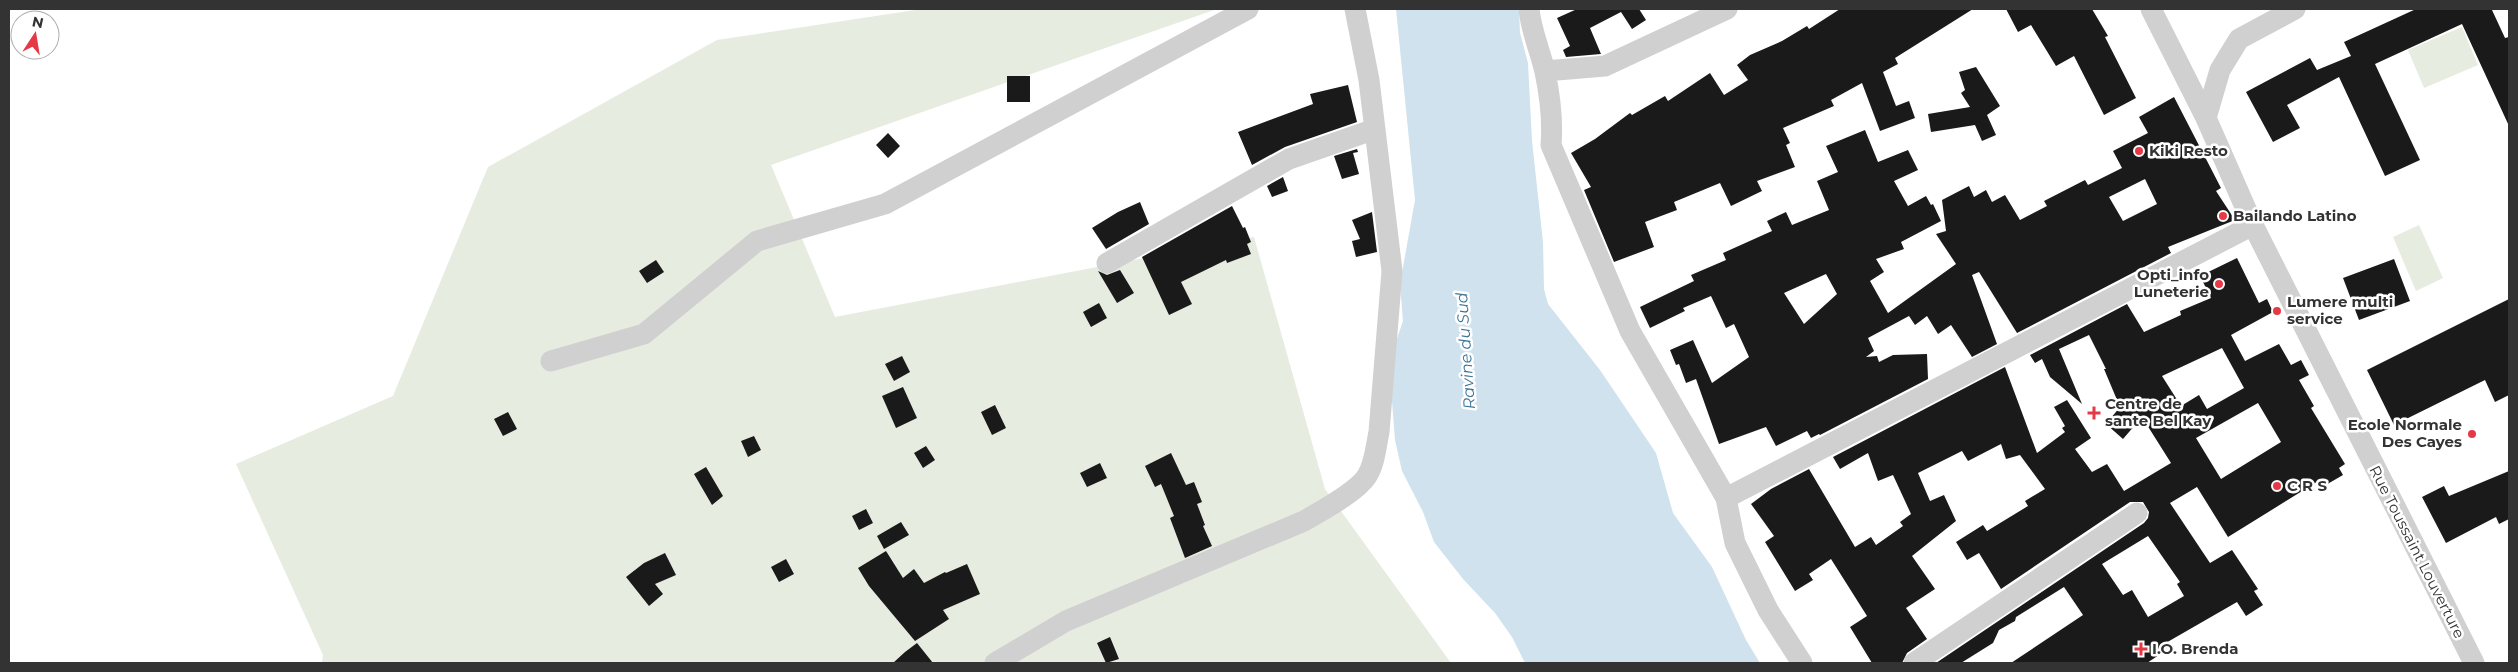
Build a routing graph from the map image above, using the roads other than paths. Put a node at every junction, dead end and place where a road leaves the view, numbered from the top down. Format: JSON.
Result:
{"nodes":[{"id":1,"x":1248,"y":9,"type":"edge"},
{"id":2,"x":1355,"y":9,"type":"edge"},
{"id":3,"x":1529,"y":9,"type":"edge"},
{"id":4,"x":1727,"y":9,"type":"edge"},
{"id":5,"x":2151,"y":9,"type":"edge"},
{"id":6,"x":2296,"y":9,"type":"edge"},
{"id":7,"x":1545,"y":71,"type":"junction"},
{"id":8,"x":2206,"y":118,"type":"junction"},
{"id":9,"x":1375,"y":129,"type":"junction"},
{"id":10,"x":2253,"y":225,"type":"junction"},
{"id":11,"x":1107,"y":263,"type":"dead end"},
{"id":12,"x":552,"y":361,"type":"dead end"},
{"id":13,"x":1726,"y":498,"type":"junction"},
{"id":14,"x":2137,"y":513,"type":"dead end"},
{"id":15,"x":995,"y":663,"type":"edge"},
{"id":16,"x":1802,"y":663,"type":"edge"},
{"id":17,"x":1914,"y":663,"type":"edge"},
{"id":18,"x":2474,"y":663,"type":"edge"}],
"edges":[{"from":1,"to":12,"type":"street"},
{"from":2,"to":9,"type":"street"},
{"from":3,"to":7,"type":"street"},
{"from":4,"to":7,"type":"street"},
{"from":5,"to":8,"type":"street","name":"Rue Toussaint Louverture"},
{"from":6,"to":8,"type":"street"},
{"from":7,"to":13,"type":"street"},
{"from":8,"to":10,"type":"street","name":"Rue Toussaint Louverture"},
{"from":9,"to":11,"type":"street"},
{"from":9,"to":15,"type":"street"},
{"from":10,"to":13,"type":"street"},
{"from":10,"to":18,"type":"street","name":"Rue Toussaint Louverture"},
{"from":13,"to":16,"type":"street"},
{"from":14,"to":17,"type":"street"}]}
